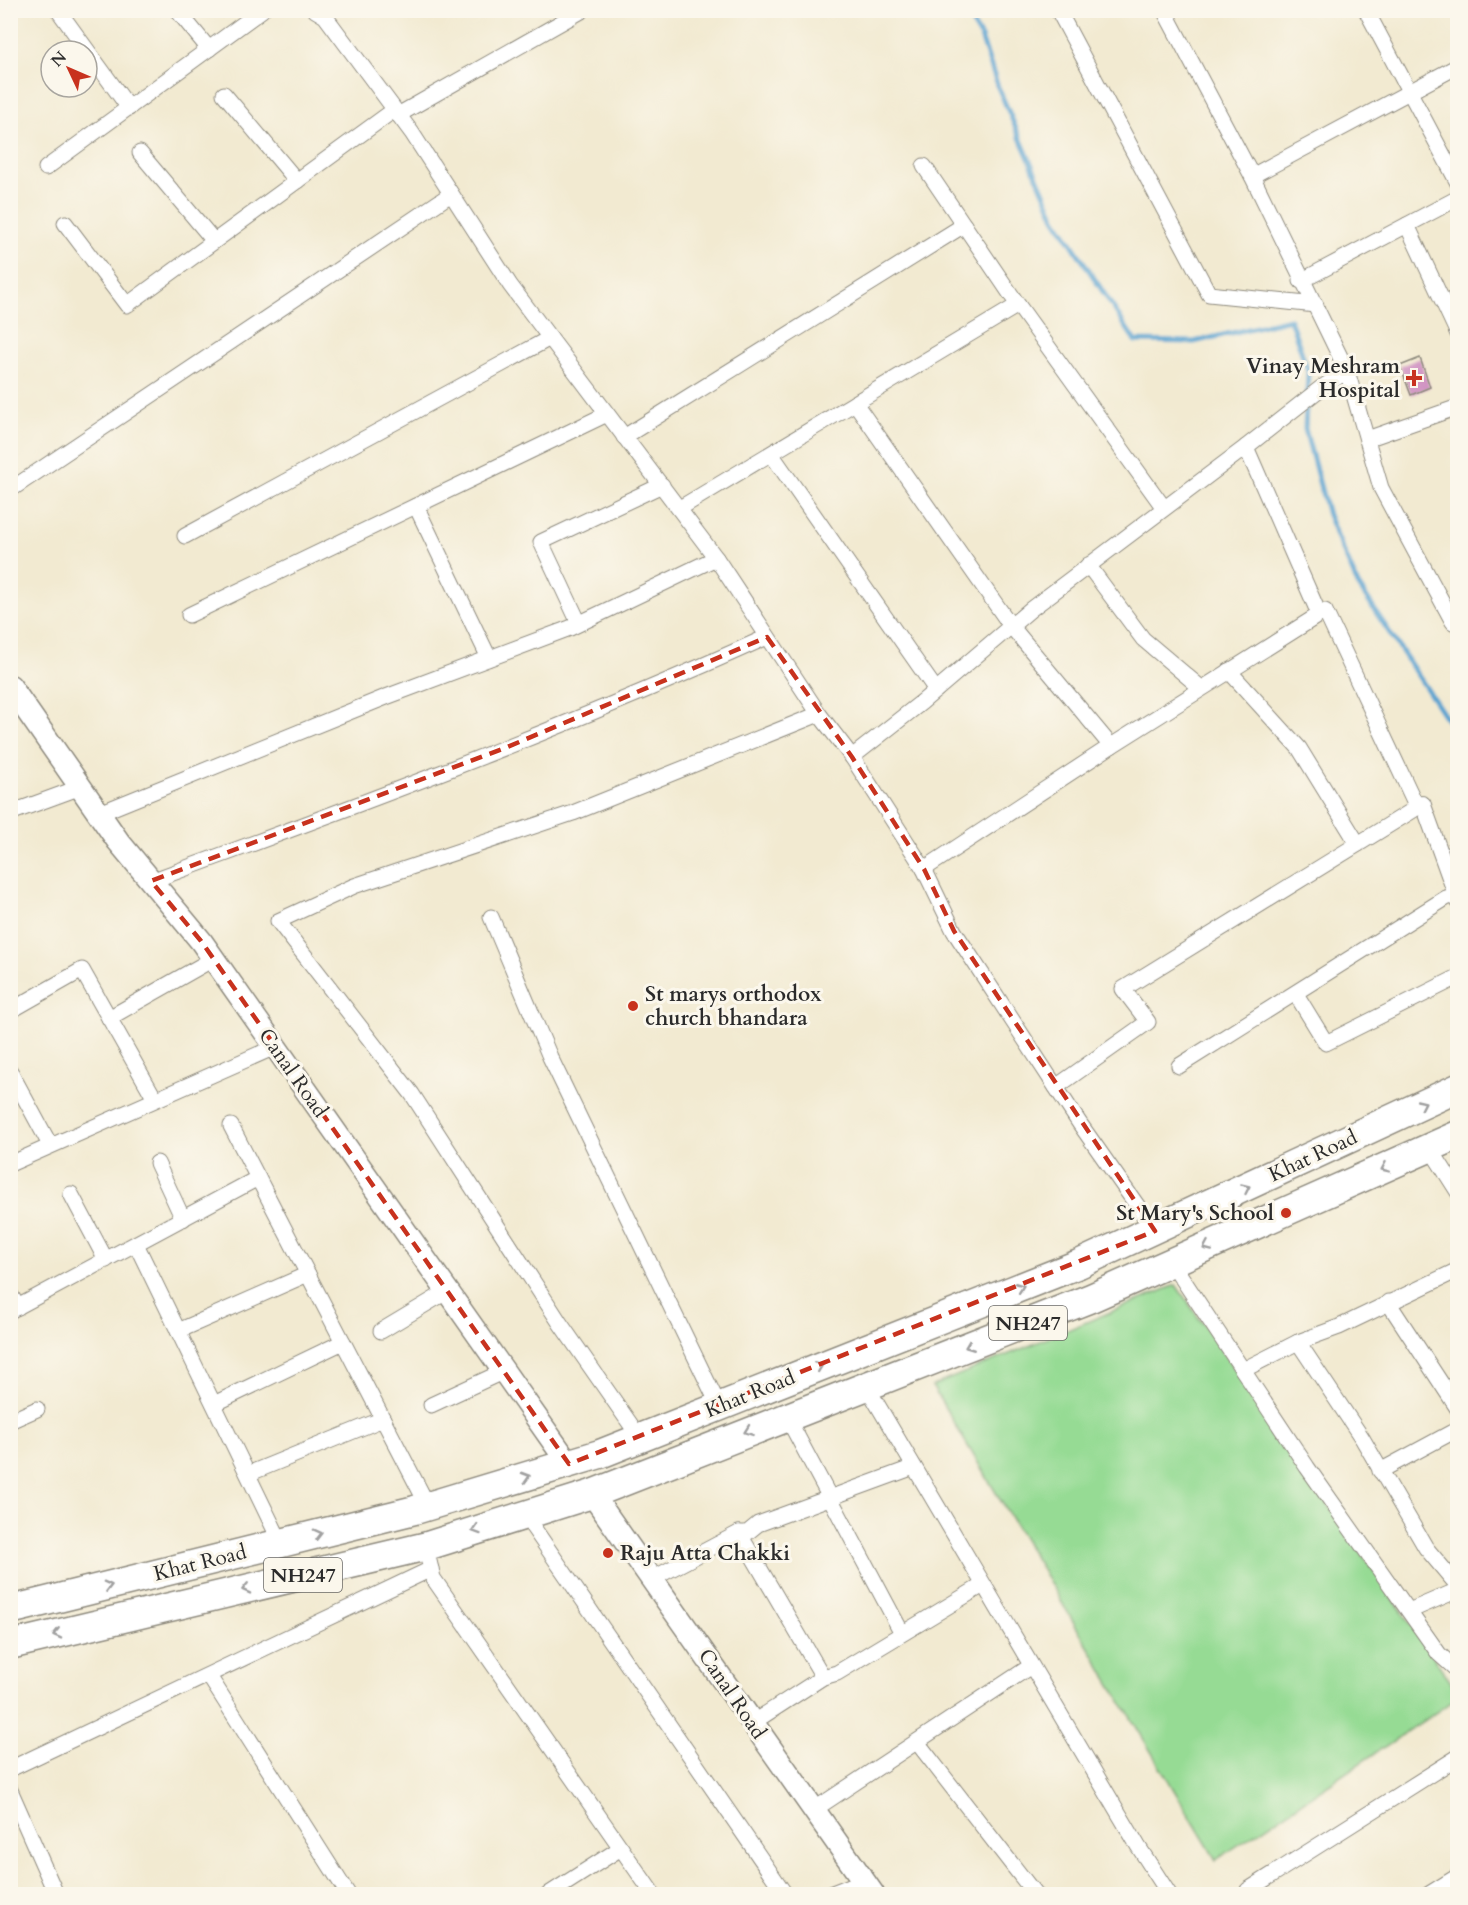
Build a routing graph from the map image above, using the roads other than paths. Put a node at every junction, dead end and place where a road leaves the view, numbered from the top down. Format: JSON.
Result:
{"nodes":[{"id":1,"x":58,"y":10,"type":"edge"},
{"id":2,"x":177,"y":10,"type":"edge"},
{"id":3,"x":262,"y":10,"type":"edge"},
{"id":4,"x":1058,"y":10,"type":"edge"},
{"id":5,"x":1164,"y":10,"type":"edge"},
{"id":6,"x":1366,"y":10,"type":"edge"},
{"id":7,"x":324,"y":12,"type":"edge"},
{"id":8,"x":576,"y":12,"type":"edge"},
{"id":9,"x":209,"y":50,"type":"junction"},
{"id":10,"x":1458,"y":66,"type":"edge"},
{"id":11,"x":1411,"y":92,"type":"junction"},
{"id":12,"x":224,"y":94,"type":"dead end"},
{"id":13,"x":129,"y":108,"type":"junction"},
{"id":14,"x":396,"y":112,"type":"junction"},
{"id":15,"x":140,"y":153,"type":"dead end"},
{"id":16,"x":924,"y":166,"type":"dead end"},
{"id":17,"x":46,"y":168,"type":"dead end"},
{"id":18,"x":1252,"y":176,"type":"junction"},
{"id":19,"x":297,"y":181,"type":"junction"},
{"id":20,"x":1458,"y":183,"type":"edge"},
{"id":21,"x":451,"y":194,"type":"junction"},
{"id":22,"x":1458,"y":198,"type":"edge"},
{"id":23,"x":65,"y":223,"type":"dead end"},
{"id":24,"x":964,"y":225,"type":"junction"},
{"id":25,"x":1407,"y":225,"type":"junction"},
{"id":26,"x":214,"y":242,"type":"junction"},
{"id":27,"x":1301,"y":281,"type":"junction"},
{"id":28,"x":1018,"y":305,"type":"junction"},
{"id":29,"x":1316,"y":305,"type":"junction"},
{"id":30,"x":1458,"y":334,"type":"edge"},
{"id":31,"x":550,"y":338,"type":"junction"},
{"id":32,"x":1347,"y":371,"type":"junction"},
{"id":33,"x":855,"y":403,"type":"junction"},
{"id":34,"x":1458,"y":407,"type":"edge"},
{"id":35,"x":606,"y":414,"type":"junction"},
{"id":36,"x":624,"y":437,"type":"junction"},
{"id":37,"x":1367,"y":439,"type":"junction"},
{"id":38,"x":1246,"y":447,"type":"junction"},
{"id":39,"x":772,"y":455,"type":"junction"},
{"id":40,"x":662,"y":485,"type":"junction"},
{"id":41,"x":10,"y":490,"type":"edge"},
{"id":42,"x":416,"y":506,"type":"junction"},
{"id":43,"x":680,"y":508,"type":"junction"},
{"id":44,"x":1164,"y":508,"type":"junction"},
{"id":45,"x":185,"y":536,"type":"dead end"},
{"id":46,"x":716,"y":558,"type":"junction"},
{"id":47,"x":1088,"y":565,"type":"junction"},
{"id":48,"x":1319,"y":614,"type":"junction"},
{"id":49,"x":189,"y":615,"type":"dead end"},
{"id":50,"x":579,"y":624,"type":"junction"},
{"id":51,"x":1011,"y":626,"type":"junction"},
{"id":52,"x":1456,"y":626,"type":"edge"},
{"id":53,"x":767,"y":637,"type":"junction"},
{"id":54,"x":489,"y":658,"type":"junction"},
{"id":55,"x":1229,"y":670,"type":"junction"},
{"id":56,"x":1201,"y":688,"type":"junction"},
{"id":57,"x":936,"y":690,"type":"junction"},
{"id":58,"x":14,"y":696,"type":"edge"},
{"id":59,"x":819,"y":714,"type":"junction"},
{"id":60,"x":1111,"y":746,"type":"junction"},
{"id":61,"x":852,"y":757,"type":"junction"},
{"id":62,"x":81,"y":786,"type":"junction"},
{"id":63,"x":1423,"y":804,"type":"junction"},
{"id":64,"x":10,"y":813,"type":"edge"},
{"id":65,"x":100,"y":813,"type":"junction"},
{"id":66,"x":1358,"y":844,"type":"junction"},
{"id":67,"x":924,"y":869,"type":"junction"},
{"id":68,"x":152,"y":881,"type":"junction"},
{"id":69,"x":1456,"y":898,"type":"edge"},
{"id":70,"x":491,"y":917,"type":"dead end"},
{"id":71,"x":213,"y":959,"type":"junction"},
{"id":72,"x":1458,"y":977,"type":"edge"},
{"id":73,"x":1296,"y":994,"type":"junction"},
{"id":74,"x":10,"y":1011,"type":"edge"},
{"id":75,"x":109,"y":1018,"type":"junction"},
{"id":76,"x":275,"y":1047,"type":"junction"},
{"id":77,"x":1179,"y":1066,"type":"dead end"},
{"id":78,"x":10,"y":1071,"type":"edge"},
{"id":79,"x":1056,"y":1087,"type":"junction"},
{"id":80,"x":1458,"y":1088,"type":"edge"},
{"id":81,"x":155,"y":1099,"type":"junction"},
{"id":82,"x":231,"y":1126,"type":"dead end"},
{"id":83,"x":1458,"y":1135,"type":"edge"},
{"id":84,"x":50,"y":1145,"type":"junction"},
{"id":85,"x":1430,"y":1148,"type":"junction"},
{"id":86,"x":157,"y":1163,"type":"dead end"},
{"id":87,"x":10,"y":1164,"type":"edge"},
{"id":88,"x":258,"y":1178,"type":"junction"},
{"id":89,"x":1458,"y":1192,"type":"edge"},
{"id":90,"x":71,"y":1194,"type":"dead end"},
{"id":91,"x":183,"y":1219,"type":"junction"},
{"id":92,"x":1155,"y":1230,"type":"junction"},
{"id":93,"x":136,"y":1244,"type":"junction"},
{"id":94,"x":106,"y":1260,"type":"junction"},
{"id":95,"x":1172,"y":1263,"type":"junction"},
{"id":96,"x":1458,"y":1270,"type":"edge"},
{"id":97,"x":308,"y":1274,"type":"junction"},
{"id":98,"x":446,"y":1292,"type":"junction"},
{"id":99,"x":1388,"y":1302,"type":"junction"},
{"id":100,"x":13,"y":1304,"type":"edge"},
{"id":101,"x":178,"y":1331,"type":"junction"},
{"id":102,"x":381,"y":1331,"type":"dead end"},
{"id":103,"x":343,"y":1342,"type":"junction"},
{"id":104,"x":1298,"y":1342,"type":"junction"},
{"id":105,"x":1243,"y":1370,"type":"junction"},
{"id":106,"x":502,"y":1372,"type":"junction"},
{"id":107,"x":867,"y":1387,"type":"junction"},
{"id":108,"x":214,"y":1404,"type":"junction"},
{"id":109,"x":431,"y":1405,"type":"dead end"},
{"id":110,"x":719,"y":1406,"type":"junction"},
{"id":111,"x":37,"y":1409,"type":"dead end"},
{"id":112,"x":1458,"y":1409,"type":"edge"},
{"id":113,"x":787,"y":1417,"type":"junction"},
{"id":114,"x":383,"y":1419,"type":"junction"},
{"id":115,"x":10,"y":1421,"type":"edge"},
{"id":116,"x":1458,"y":1429,"type":"edge"},
{"id":117,"x":640,"y":1438,"type":"junction"},
{"id":118,"x":569,"y":1464,"type":"junction"},
{"id":119,"x":914,"y":1467,"type":"junction"},
{"id":120,"x":1380,"y":1471,"type":"junction"},
{"id":121,"x":248,"y":1474,"type":"junction"},
{"id":122,"x":592,"y":1494,"type":"junction"},
{"id":123,"x":830,"y":1496,"type":"junction"},
{"id":124,"x":428,"y":1506,"type":"junction"},
{"id":125,"x":524,"y":1515,"type":"junction"},
{"id":126,"x":739,"y":1533,"type":"junction"},
{"id":127,"x":281,"y":1543,"type":"junction"},
{"id":128,"x":429,"y":1557,"type":"junction"},
{"id":129,"x":652,"y":1579,"type":"junction"},
{"id":130,"x":983,"y":1585,"type":"junction"},
{"id":131,"x":1458,"y":1588,"type":"edge"},
{"id":132,"x":11,"y":1610,"type":"edge"},
{"id":133,"x":1409,"y":1611,"type":"junction"},
{"id":134,"x":902,"y":1633,"type":"junction"},
{"id":135,"x":10,"y":1645,"type":"edge"},
{"id":136,"x":1031,"y":1666,"type":"junction"},
{"id":137,"x":1458,"y":1671,"type":"edge"},
{"id":138,"x":209,"y":1676,"type":"junction"},
{"id":139,"x":823,"y":1677,"type":"junction"},
{"id":140,"x":752,"y":1723,"type":"junction"},
{"id":141,"x":916,"y":1742,"type":"junction"},
{"id":142,"x":1458,"y":1757,"type":"edge"},
{"id":143,"x":10,"y":1769,"type":"edge"},
{"id":144,"x":10,"y":1790,"type":"edge"},
{"id":145,"x":812,"y":1811,"type":"junction"},
{"id":146,"x":621,"y":1848,"type":"junction"},
{"id":147,"x":1458,"y":1876,"type":"edge"},
{"id":148,"x":868,"y":1888,"type":"edge"},
{"id":149,"x":56,"y":1894,"type":"edge"},
{"id":150,"x":348,"y":1894,"type":"edge"},
{"id":151,"x":549,"y":1894,"type":"edge"},
{"id":152,"x":653,"y":1894,"type":"edge"},
{"id":153,"x":785,"y":1894,"type":"edge"},
{"id":154,"x":830,"y":1894,"type":"edge"},
{"id":155,"x":1035,"y":1894,"type":"edge"},
{"id":156,"x":1169,"y":1894,"type":"edge"},
{"id":157,"x":1251,"y":1894,"type":"edge"},
{"id":158,"x":1429,"y":1894,"type":"edge"}],
"edges":[{"from":1,"to":13,"type":"street"},
{"from":2,"to":9,"type":"street"},
{"from":3,"to":9,"type":"street"},
{"from":4,"to":29,"type":"street"},
{"from":5,"to":18,"type":"street"},
{"from":6,"to":11,"type":"street"},
{"from":7,"to":14,"type":"street"},
{"from":8,"to":14,"type":"street"},
{"from":9,"to":13,"type":"street"},
{"from":10,"to":11,"type":"street"},
{"from":11,"to":18,"type":"street"},
{"from":11,"to":20,"type":"street"},
{"from":12,"to":19,"type":"street"},
{"from":13,"to":17,"type":"street"},
{"from":14,"to":19,"type":"street"},
{"from":14,"to":21,"type":"street"},
{"from":15,"to":26,"type":"street"},
{"from":16,"to":24,"type":"street"},
{"from":18,"to":27,"type":"street"},
{"from":19,"to":26,"type":"street"},
{"from":21,"to":31,"type":"street"},
{"from":21,"to":41,"type":"street"},
{"from":22,"to":25,"type":"street"},
{"from":23,"to":26,"type":"street"},
{"from":24,"to":28,"type":"street"},
{"from":24,"to":36,"type":"street"},
{"from":25,"to":27,"type":"street"},
{"from":25,"to":30,"type":"street"},
{"from":27,"to":29,"type":"street"},
{"from":28,"to":33,"type":"street"},
{"from":28,"to":44,"type":"street"},
{"from":29,"to":32,"type":"street"},
{"from":31,"to":35,"type":"street"},
{"from":31,"to":45,"type":"street"},
{"from":32,"to":37,"type":"street"},
{"from":32,"to":38,"type":"street"},
{"from":33,"to":39,"type":"street"},
{"from":33,"to":51,"type":"street"},
{"from":34,"to":37,"type":"street"},
{"from":35,"to":36,"type":"street"},
{"from":35,"to":42,"type":"street"},
{"from":36,"to":40,"type":"street"},
{"from":37,"to":52,"type":"street"},
{"from":38,"to":44,"type":"street"},
{"from":38,"to":48,"type":"street"},
{"from":39,"to":43,"type":"street"},
{"from":39,"to":57,"type":"street"},
{"from":40,"to":43,"type":"street"},
{"from":40,"to":50,"type":"street"},
{"from":42,"to":49,"type":"street"},
{"from":42,"to":54,"type":"street"},
{"from":43,"to":46,"type":"street"},
{"from":44,"to":47,"type":"street"},
{"from":46,"to":50,"type":"street"},
{"from":46,"to":53,"type":"street"},
{"from":47,"to":51,"type":"street"},
{"from":47,"to":56,"type":"street"},
{"from":48,"to":55,"type":"street"},
{"from":48,"to":63,"type":"street"},
{"from":50,"to":54,"type":"street"},
{"from":51,"to":57,"type":"street"},
{"from":51,"to":60,"type":"street"},
{"from":53,"to":59,"type":"street"},
{"from":53,"to":68,"type":"street"},
{"from":54,"to":65,"type":"street"},
{"from":55,"to":56,"type":"street"},
{"from":55,"to":66,"type":"street"},
{"from":56,"to":60,"type":"street"},
{"from":57,"to":61,"type":"street"},
{"from":58,"to":62,"type":"street","name":"Canal Road"},
{"from":59,"to":61,"type":"street"},
{"from":59,"to":117,"type":"street"},
{"from":60,"to":67,"type":"street"},
{"from":61,"to":67,"type":"street"},
{"from":62,"to":64,"type":"street"},
{"from":62,"to":65,"type":"street","name":"Canal Road"},
{"from":63,"to":66,"type":"street"},
{"from":63,"to":69,"type":"street"},
{"from":65,"to":68,"type":"street","name":"Canal Road"},
{"from":66,"to":79,"type":"street"},
{"from":67,"to":79,"type":"street"},
{"from":68,"to":71,"type":"street","name":"Canal Road"},
{"from":69,"to":73,"type":"street"},
{"from":70,"to":110,"type":"street"},
{"from":71,"to":75,"type":"street"},
{"from":71,"to":76,"type":"street","name":"Canal Road"},
{"from":72,"to":73,"type":"street"},
{"from":73,"to":77,"type":"street"},
{"from":74,"to":75,"type":"street"},
{"from":75,"to":81,"type":"street"},
{"from":76,"to":81,"type":"street"},
{"from":76,"to":98,"type":"street","name":"Canal Road"},
{"from":78,"to":84,"type":"street"},
{"from":79,"to":92,"type":"street"},
{"from":92,"to":80,"type":"highway","name":"Khat Road","number":"NH247","one_way":true},
{"from":81,"to":84,"type":"street"},
{"from":82,"to":88,"type":"street"},
{"from":83,"to":85,"type":"highway","name":"Khat Road","number":"NH247"},
{"from":84,"to":87,"type":"street"},
{"from":85,"to":89,"type":"street"},
{"from":85,"to":95,"type":"highway","name":"Khat Road","number":"NH247","one_way":true},
{"from":86,"to":91,"type":"street"},
{"from":88,"to":91,"type":"street"},
{"from":88,"to":97,"type":"street"},
{"from":90,"to":94,"type":"street"},
{"from":91,"to":93,"type":"street"},
{"from":92,"to":95,"type":"highway"},
{"from":110,"to":92,"type":"highway","name":"Khat Road","number":"NH247","one_way":true},
{"from":93,"to":94,"type":"street"},
{"from":93,"to":101,"type":"street"},
{"from":94,"to":100,"type":"street"},
{"from":95,"to":105,"type":"street"},
{"from":95,"to":107,"type":"highway","name":"Khat Road","number":"NH247","one_way":true},
{"from":96,"to":99,"type":"street"},
{"from":97,"to":101,"type":"street"},
{"from":97,"to":103,"type":"street"},
{"from":98,"to":102,"type":"street"},
{"from":98,"to":106,"type":"street","name":"Canal Road"},
{"from":99,"to":104,"type":"street"},
{"from":99,"to":112,"type":"street"},
{"from":101,"to":108,"type":"street"},
{"from":103,"to":108,"type":"street"},
{"from":103,"to":114,"type":"street"},
{"from":104,"to":105,"type":"street"},
{"from":104,"to":120,"type":"street"},
{"from":105,"to":133,"type":"street"},
{"from":106,"to":109,"type":"street"},
{"from":106,"to":118,"type":"street","name":"Canal Road"},
{"from":107,"to":113,"type":"highway","name":"Khat Road","number":"NH247"},
{"from":107,"to":119,"type":"street"},
{"from":108,"to":121,"type":"street"},
{"from":110,"to":117,"type":"highway","name":"Khat Road","number":"NH247"},
{"from":111,"to":115,"type":"street"},
{"from":113,"to":122,"type":"highway","name":"Khat Road","number":"NH247","one_way":true},
{"from":113,"to":123,"type":"street"},
{"from":114,"to":121,"type":"street"},
{"from":114,"to":124,"type":"street"},
{"from":116,"to":120,"type":"street"},
{"from":117,"to":118,"type":"highway","name":"Khat Road","number":"NH247"},
{"from":118,"to":122,"type":"highway"},
{"from":124,"to":118,"type":"highway","name":"Khat Road","number":"NH247","one_way":true},
{"from":119,"to":123,"type":"street"},
{"from":119,"to":130,"type":"street"},
{"from":120,"to":131,"type":"street"},
{"from":121,"to":127,"type":"street"},
{"from":122,"to":125,"type":"highway","name":"Khat Road","number":"NH247"},
{"from":122,"to":129,"type":"street","name":"Canal Road"},
{"from":123,"to":126,"type":"street"},
{"from":123,"to":134,"type":"street"},
{"from":127,"to":124,"type":"highway","name":"Khat Road","number":"NH247","one_way":true},
{"from":125,"to":128,"type":"highway","name":"Khat Road","number":"NH247","one_way":true},
{"from":125,"to":153,"type":"street"},
{"from":126,"to":129,"type":"street"},
{"from":126,"to":139,"type":"street"},
{"from":132,"to":127,"type":"highway","name":"Khat Road","number":"NH247","one_way":true},
{"from":128,"to":135,"type":"highway","name":"Khat Road","number":"NH247","one_way":true},
{"from":128,"to":138,"type":"street"},
{"from":128,"to":146,"type":"street"},
{"from":129,"to":140,"type":"street","name":"Canal Road"},
{"from":130,"to":134,"type":"street"},
{"from":130,"to":136,"type":"street"},
{"from":131,"to":133,"type":"street"},
{"from":133,"to":137,"type":"street"},
{"from":134,"to":139,"type":"street"},
{"from":136,"to":141,"type":"street"},
{"from":136,"to":156,"type":"street"},
{"from":138,"to":143,"type":"street"},
{"from":138,"to":150,"type":"street"},
{"from":139,"to":140,"type":"street"},
{"from":140,"to":145,"type":"street","name":"Canal Road"},
{"from":141,"to":145,"type":"street"},
{"from":141,"to":155,"type":"street"},
{"from":142,"to":157,"type":"street"},
{"from":144,"to":149,"type":"street"},
{"from":145,"to":148,"type":"street","name":"Canal Road"},
{"from":146,"to":151,"type":"street"},
{"from":146,"to":152,"type":"street"},
{"from":147,"to":158,"type":"street"},
{"from":148,"to":154,"type":"street"}]}
